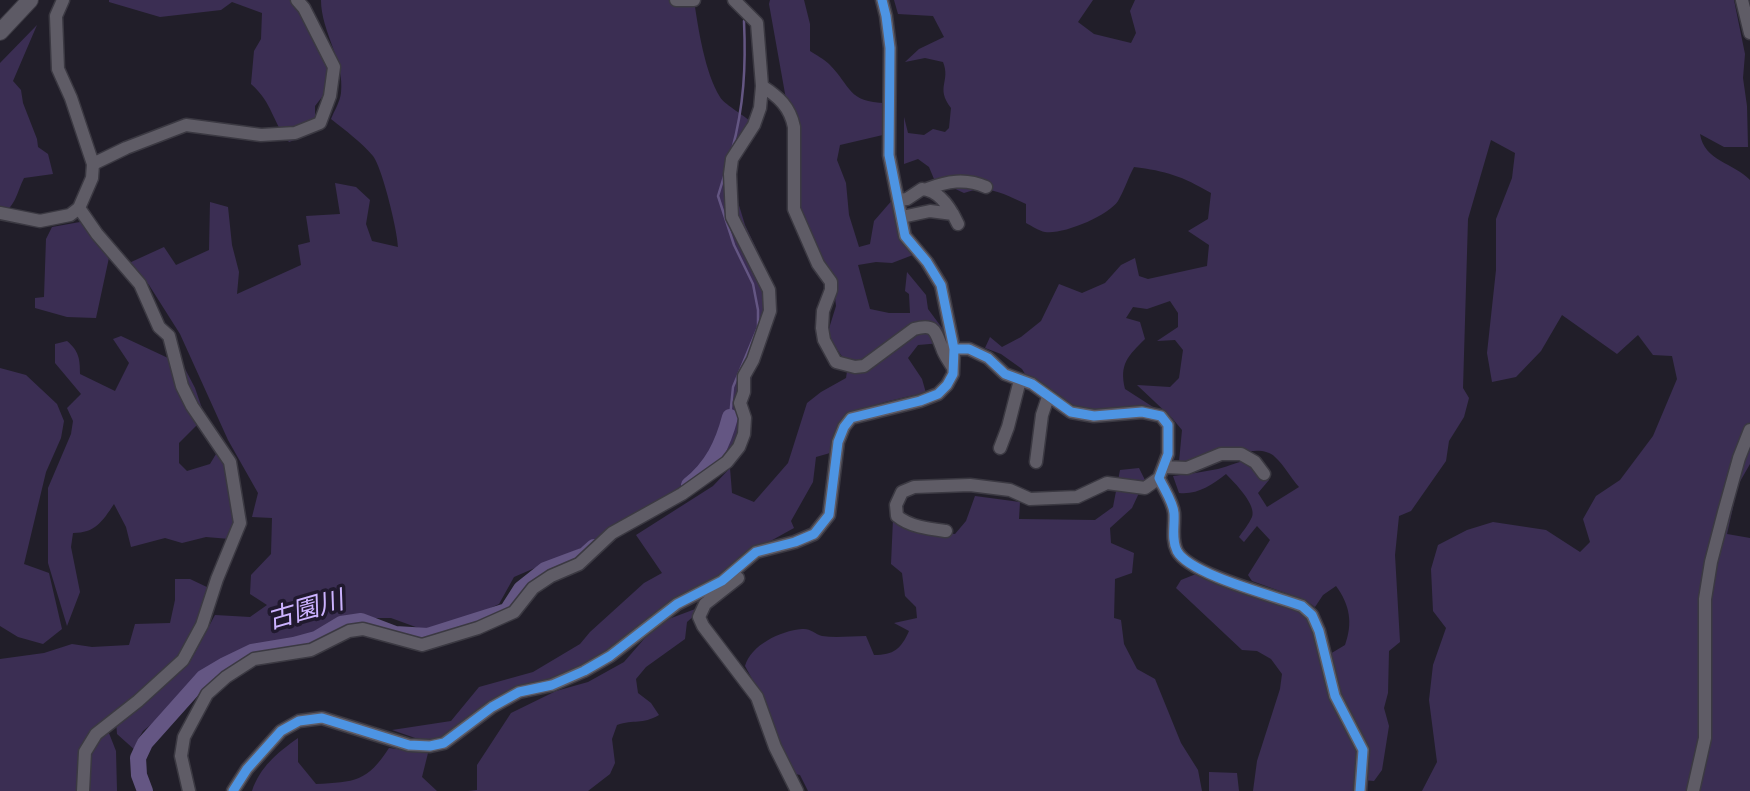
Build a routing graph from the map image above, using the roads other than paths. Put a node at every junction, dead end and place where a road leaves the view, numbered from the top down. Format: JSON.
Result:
{"nodes":[{"id":1,"x":30,"y":0,"type":"edge"},
{"id":2,"x":63,"y":0,"type":"edge"},
{"id":3,"x":297,"y":0,"type":"edge"},
{"id":4,"x":676,"y":0,"type":"edge"},
{"id":5,"x":694,"y":0,"type":"edge"},
{"id":6,"x":734,"y":0,"type":"edge"},
{"id":7,"x":882,"y":0,"type":"edge"},
{"id":8,"x":1742,"y":0,"type":"edge"},
{"id":9,"x":0,"y":32,"type":"edge"},
{"id":10,"x":1750,"y":33,"type":"edge"},
{"id":11,"x":762,"y":86,"type":"junction"},
{"id":12,"x":93,"y":164,"type":"junction"},
{"id":13,"x":986,"y":187,"type":"dead end"},
{"id":14,"x":927,"y":189,"type":"junction"},
{"id":15,"x":899,"y":200,"type":"junction"},
{"id":16,"x":79,"y":208,"type":"junction"},
{"id":17,"x":0,"y":213,"type":"edge"},
{"id":18,"x":902,"y":217,"type":"junction"},
{"id":19,"x":954,"y":349,"type":"junction"},
{"id":20,"x":953,"y":368,"type":"junction"},
{"id":21,"x":1020,"y":380,"type":"junction"},
{"id":22,"x":1048,"y":397,"type":"junction"},
{"id":23,"x":1750,"y":430,"type":"edge"},
{"id":24,"x":999,"y":448,"type":"dead end"},
{"id":25,"x":1036,"y":462,"type":"dead end"},
{"id":26,"x":1162,"y":472,"type":"junction"},
{"id":27,"x":1264,"y":474,"type":"dead end"},
{"id":28,"x":946,"y":531,"type":"dead end"},
{"id":29,"x":739,"y":566,"type":"junction"},
{"id":30,"x":83,"y":791,"type":"edge"},
{"id":31,"x":189,"y":791,"type":"edge"},
{"id":32,"x":233,"y":791,"type":"edge"},
{"id":33,"x":797,"y":791,"type":"edge"},
{"id":34,"x":1360,"y":791,"type":"edge"},
{"id":35,"x":1693,"y":791,"type":"edge"}],
"edges":[{"from":1,"to":9,"type":"main road"},
{"from":2,"to":12,"type":"street"},
{"from":3,"to":12,"type":"street"},
{"from":4,"to":5,"type":"street"},
{"from":6,"to":11,"type":"street"},
{"from":7,"to":15,"type":"street"},
{"from":8,"to":10,"type":"street"},
{"from":11,"to":20,"type":"street"},
{"from":11,"to":31,"type":"street"},
{"from":12,"to":16,"type":"street"},
{"from":13,"to":14,"type":"street"},
{"from":14,"to":15,"type":"street"},
{"from":14,"to":18,"type":"street"},
{"from":15,"to":18,"type":"street"},
{"from":16,"to":17,"type":"street"},
{"from":16,"to":30,"type":"street"},
{"from":18,"to":19,"type":"street"},
{"from":19,"to":20,"type":"street"},
{"from":19,"to":21,"type":"street"},
{"from":20,"to":29,"type":"street"},
{"from":21,"to":22,"type":"street"},
{"from":21,"to":24,"type":"street"},
{"from":22,"to":25,"type":"street"},
{"from":22,"to":26,"type":"street"},
{"from":23,"to":35,"type":"street"},
{"from":26,"to":27,"type":"street"},
{"from":26,"to":28,"type":"street"},
{"from":26,"to":34,"type":"street"},
{"from":29,"to":32,"type":"street"},
{"from":29,"to":33,"type":"street"}]}
